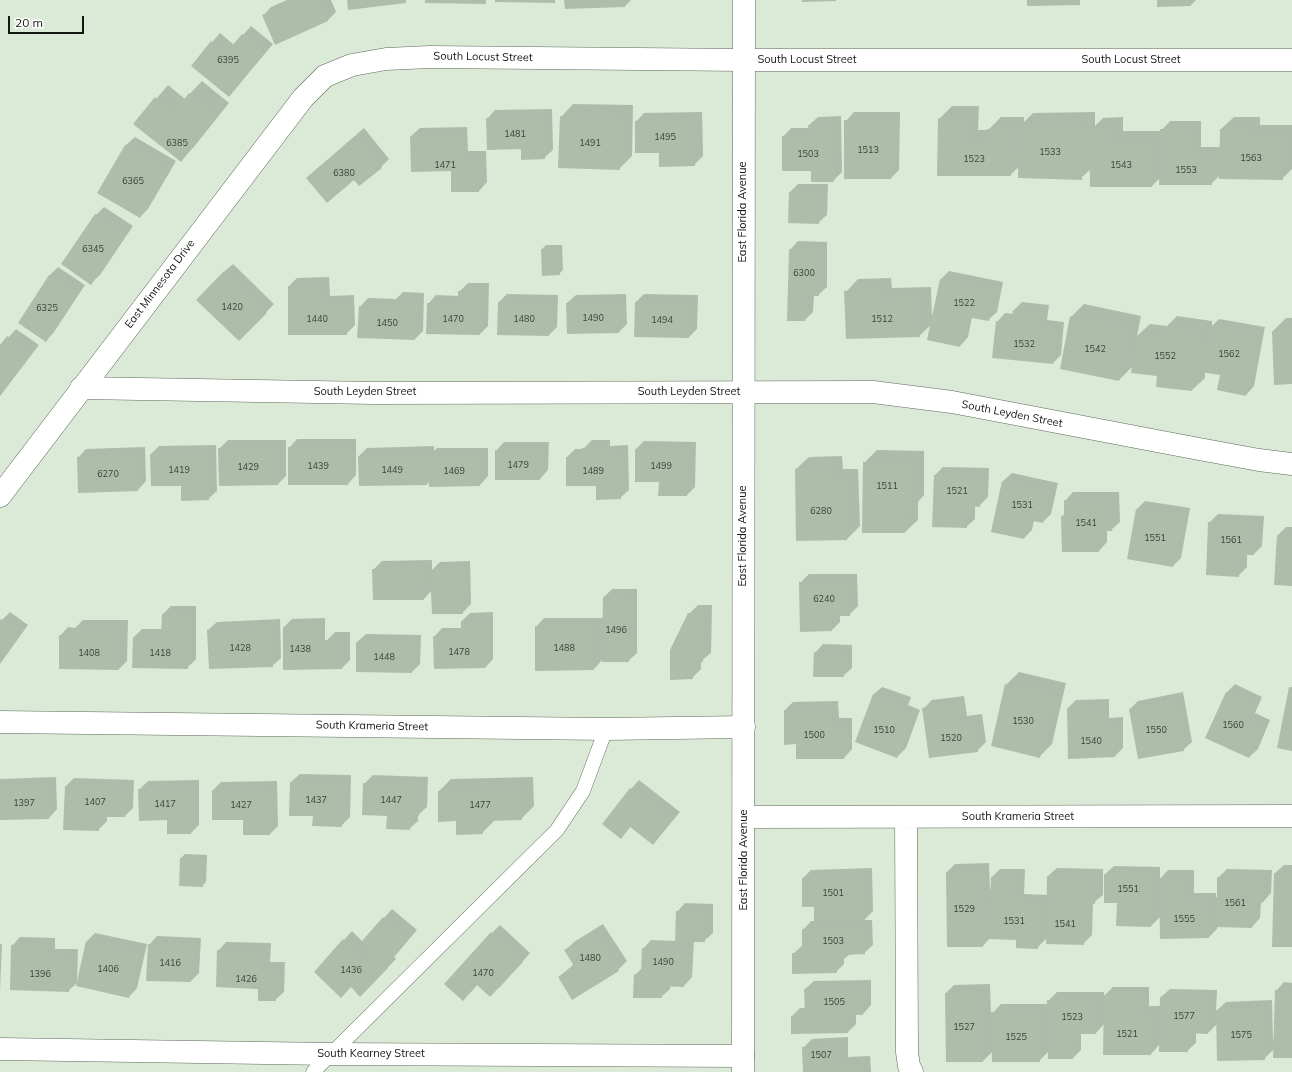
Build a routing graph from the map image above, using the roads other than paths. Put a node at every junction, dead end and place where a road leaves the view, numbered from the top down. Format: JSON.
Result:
{"nodes":[{"id":1,"x":744,"y":0,"type":"edge"},
{"id":2,"x":743,"y":60,"type":"junction"},
{"id":3,"x":1292,"y":60,"type":"edge"},
{"id":4,"x":325,"y":76,"type":"joint"},
{"id":5,"x":80,"y":388,"type":"junction"},
{"id":6,"x":742,"y":392,"type":"junction"},
{"id":7,"x":1292,"y":464,"type":"edge"},
{"id":8,"x":0,"y":496,"type":"edge"},
{"id":9,"x":0,"y":722,"type":"edge"},
{"id":10,"x":744,"y":727,"type":"junction"},
{"id":11,"x":606,"y":728,"type":"junction"},
{"id":12,"x":1292,"y":816,"type":"edge"},
{"id":13,"x":744,"y":817,"type":"junction"},
{"id":14,"x":906,"y":817,"type":"junction"},
{"id":15,"x":0,"y":1049,"type":"edge"},
{"id":16,"x":330,"y":1054,"type":"junction"},
{"id":17,"x":743,"y":1064,"type":"edge"},
{"id":18,"x":314,"y":1072,"type":"edge"},
{"id":19,"x":912,"y":1072,"type":"edge"}],
"edges":[{"from":1,"to":2,"type":"street","name":"East Florida Avenue"},
{"from":2,"to":3,"type":"street","name":"South Locust Street"},
{"from":2,"to":4,"type":"street","name":"South Locust Street"},
{"from":2,"to":6,"type":"street","name":"East Florida Avenue"},
{"from":4,"to":5,"type":"street","name":"East Minnesota Drive"},
{"from":5,"to":6,"type":"street","name":"South Leyden Street"},
{"from":5,"to":8,"type":"street","name":"East Minnesota Drive"},
{"from":6,"to":7,"type":"street","name":"South Leyden Street"},
{"from":6,"to":10,"type":"street","name":"East Florida Avenue"},
{"from":9,"to":11,"type":"street","name":"South Krameria Street"},
{"from":10,"to":11,"type":"street","name":"South Krameria Street"},
{"from":10,"to":13,"type":"street","name":"East Florida Avenue"},
{"from":11,"to":16,"type":"lane"},
{"from":12,"to":14,"type":"street","name":"South Krameria Street"},
{"from":13,"to":14,"type":"street","name":"South Krameria Street"},
{"from":13,"to":17,"type":"street","name":"East Florida Avenue"},
{"from":14,"to":19,"type":"street"},
{"from":15,"to":16,"type":"street","name":"South Kearney Street"},
{"from":16,"to":17,"type":"street","name":"South Kearney Street"},
{"from":16,"to":18,"type":"lane"}]}
